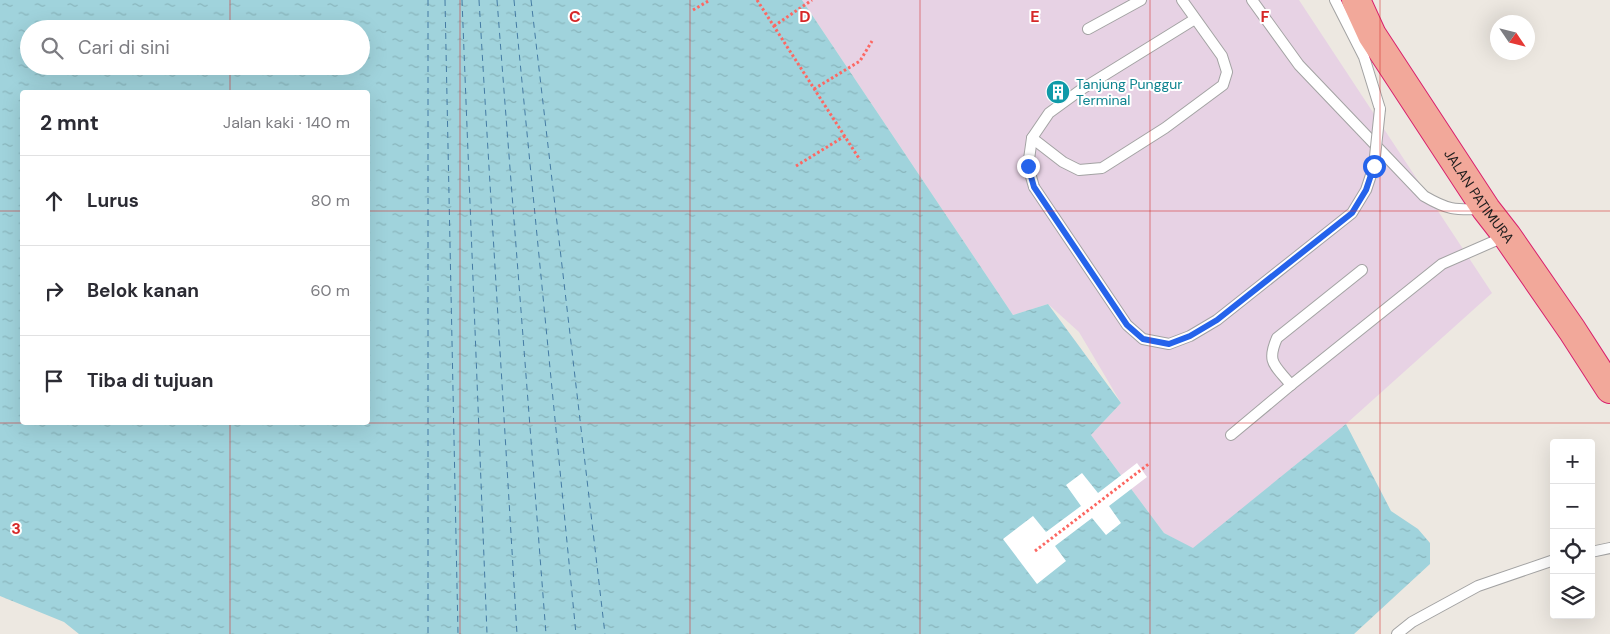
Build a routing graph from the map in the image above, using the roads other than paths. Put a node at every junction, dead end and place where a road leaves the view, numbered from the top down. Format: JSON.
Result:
{"nodes":[{"id":1,"x":1141,"y":0,"type":"edge"},
{"id":2,"x":1182,"y":0,"type":"edge"},
{"id":3,"x":1252,"y":0,"type":"edge"},
{"id":4,"x":1335,"y":0,"type":"edge"},
{"id":5,"x":1356,"y":0,"type":"edge"},
{"id":6,"x":1195,"y":19,"type":"junction"},
{"id":7,"x":1088,"y":29,"type":"dead end"},
{"id":8,"x":1032,"y":138,"type":"junction"},
{"id":9,"x":1486,"y":209,"type":"junction"},
{"id":10,"x":1507,"y":236,"type":"junction"},
{"id":11,"x":1362,"y":270,"type":"dead end"},
{"id":12,"x":1604,"y":374,"type":"edge"},
{"id":13,"x":1291,"y":385,"type":"junction"},
{"id":14,"x":1232,"y":435,"type":"dead end"},
{"id":15,"x":1610,"y":548,"type":"edge"},
{"id":16,"x":1595,"y":551,"type":"edge"},
{"id":17,"x":1550,"y":561,"type":"edge"},
{"id":18,"x":1397,"y":634,"type":"edge"}],
"edges":[{"from":1,"to":7,"type":"lane"},
{"from":2,"to":6,"type":"lane"},
{"from":3,"to":9,"type":"lane"},
{"from":4,"to":8,"type":"lane","bridge":true},
{"from":5,"to":9,"type":"highway","name":"JALAN PATIMURA"},
{"from":6,"to":8,"type":"lane"},
{"from":6,"to":8,"type":"lane"},
{"from":9,"to":10,"type":"highway","name":"JALAN PATIMURA"},
{"from":10,"to":12,"type":"highway","name":"JALAN PATIMURA"},
{"from":10,"to":13,"type":"lane"},
{"from":11,"to":13,"type":"lane"},
{"from":13,"to":14,"type":"lane"},
{"from":15,"to":16,"type":"lane"},
{"from":17,"to":18,"type":"lane"}]}
